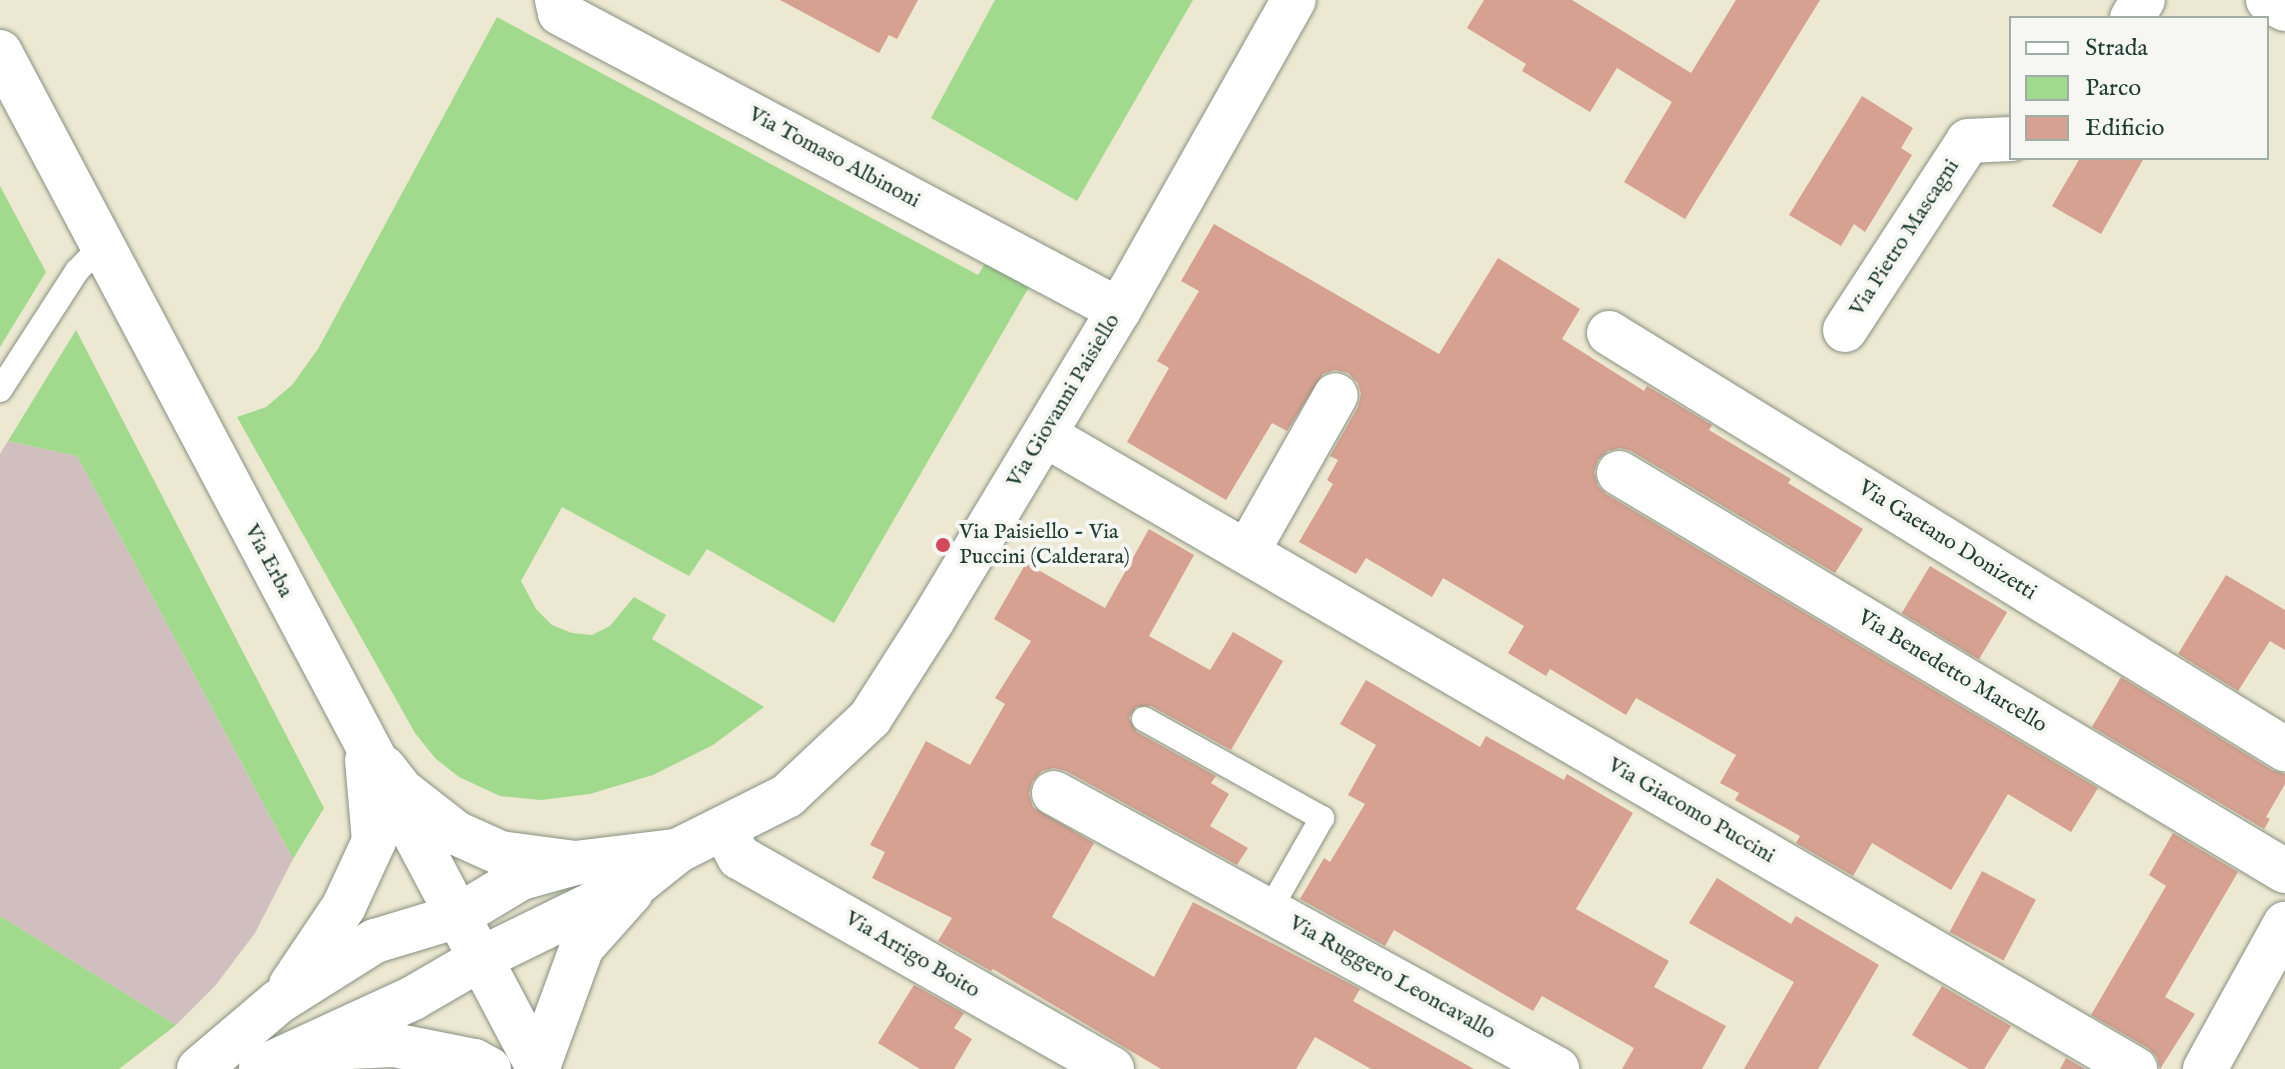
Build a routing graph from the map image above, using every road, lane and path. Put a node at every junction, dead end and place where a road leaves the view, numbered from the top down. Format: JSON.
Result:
{"nodes":[{"id":1,"x":557,"y":0,"type":"edge"},
{"id":2,"x":1294,"y":0,"type":"edge"},
{"id":3,"x":2268,"y":0,"type":"edge"},
{"id":4,"x":2285,"y":9,"type":"edge"},
{"id":5,"x":0,"y":52,"type":"edge"},
{"id":6,"x":2009,"y":139,"type":"edge"},
{"id":7,"x":101,"y":246,"type":"junction"},
{"id":8,"x":1119,"y":310,"type":"junction"},
{"id":9,"x":1845,"y":330,"type":"dead end"},
{"id":10,"x":1609,"y":333,"type":"dead end"},
{"id":11,"x":0,"y":390,"type":"edge"},
{"id":12,"x":1336,"y":395,"type":"dead end"},
{"id":13,"x":1045,"y":435,"type":"junction"},
{"id":14,"x":1619,"y":473,"type":"dead end"},
{"id":15,"x":1247,"y":552,"type":"junction"},
{"id":16,"x":1144,"y":719,"type":"dead end"},
{"id":17,"x":365,"y":743,"type":"junction"},
{"id":18,"x":2285,"y":749,"type":"edge"},
{"id":19,"x":1054,"y":793,"type":"dead end"},
{"id":20,"x":724,"y":829,"type":"junction"},
{"id":21,"x":679,"y":850,"type":"junction"},
{"id":22,"x":575,"y":863,"type":"junction"},
{"id":23,"x":2285,"y":871,"type":"edge"},
{"id":24,"x":640,"y":881,"type":"junction"},
{"id":25,"x":1269,"y":911,"type":"junction"},
{"id":26,"x":458,"y":916,"type":"junction"},
{"id":27,"x":2285,"y":924,"type":"edge"},
{"id":28,"x":482,"y":958,"type":"junction"},
{"id":29,"x":2272,"y":976,"type":"edge"},
{"id":30,"x":278,"y":1002,"type":"junction"},
{"id":31,"x":260,"y":1068,"type":"edge"},
{"id":32,"x":538,"y":1068,"type":"edge"},
{"id":33,"x":199,"y":1069,"type":"edge"},
{"id":34,"x":489,"y":1069,"type":"edge"},
{"id":35,"x":1112,"y":1069,"type":"edge"},
{"id":36,"x":1557,"y":1069,"type":"edge"},
{"id":37,"x":2135,"y":1069,"type":"edge"},
{"id":38,"x":2205,"y":1069,"type":"edge"}],
"edges":[{"from":1,"to":8,"type":"street","name":"Via Tomaso Albinoni"},
{"from":2,"to":8,"type":"street","name":"Via Giovanni Paisiello"},
{"from":3,"to":4,"type":"street"},
{"from":5,"to":7,"type":"street","name":"Via Erba"},
{"from":6,"to":9,"type":"street","name":"Via Pietro Mascagni"},
{"from":7,"to":11,"type":"lane"},
{"from":7,"to":17,"type":"street","name":"Via Erba"},
{"from":8,"to":13,"type":"street","name":"Via Giovanni Paisiello"},
{"from":10,"to":18,"type":"street","name":"Via Gaetano Donizetti"},
{"from":12,"to":15,"type":"street"},
{"from":13,"to":15,"type":"street","name":"Via Giacomo Puccini"},
{"from":13,"to":20,"type":"street","name":"Via Giovanni Paisiello"},
{"from":14,"to":23,"type":"street","name":"Via Benedetto Marcello"},
{"from":15,"to":37,"type":"street","name":"Via Giacomo Puccini"},
{"from":16,"to":25,"type":"lane","name":"Via Ruggero Leoncavallo"},
{"from":17,"to":22,"type":"street"},
{"from":17,"to":26,"type":"street","name":"Via Erba"},
{"from":17,"to":30,"type":"street"},
{"from":19,"to":25,"type":"street","name":"Via Ruggero Leoncavallo"},
{"from":20,"to":21,"type":"street","name":"Via Giovanni Paisiello"},
{"from":20,"to":35,"type":"street","name":"Via Arrigo Boito"},
{"from":21,"to":22,"type":"street"},
{"from":21,"to":24,"type":"street"},
{"from":22,"to":26,"type":"street"},
{"from":24,"to":28,"type":"street"},
{"from":24,"to":32,"type":"street"},
{"from":25,"to":36,"type":"street","name":"Via Ruggero Leoncavallo"},
{"from":26,"to":28,"type":"street","name":"Via Erba"},
{"from":26,"to":30,"type":"street"},
{"from":27,"to":29,"type":"street"},
{"from":28,"to":31,"type":"street"},
{"from":28,"to":32,"type":"street","name":"Via Erba"},
{"from":29,"to":38,"type":"street"},
{"from":30,"to":33,"type":"street"},
{"from":31,"to":34,"type":"street"}]}
